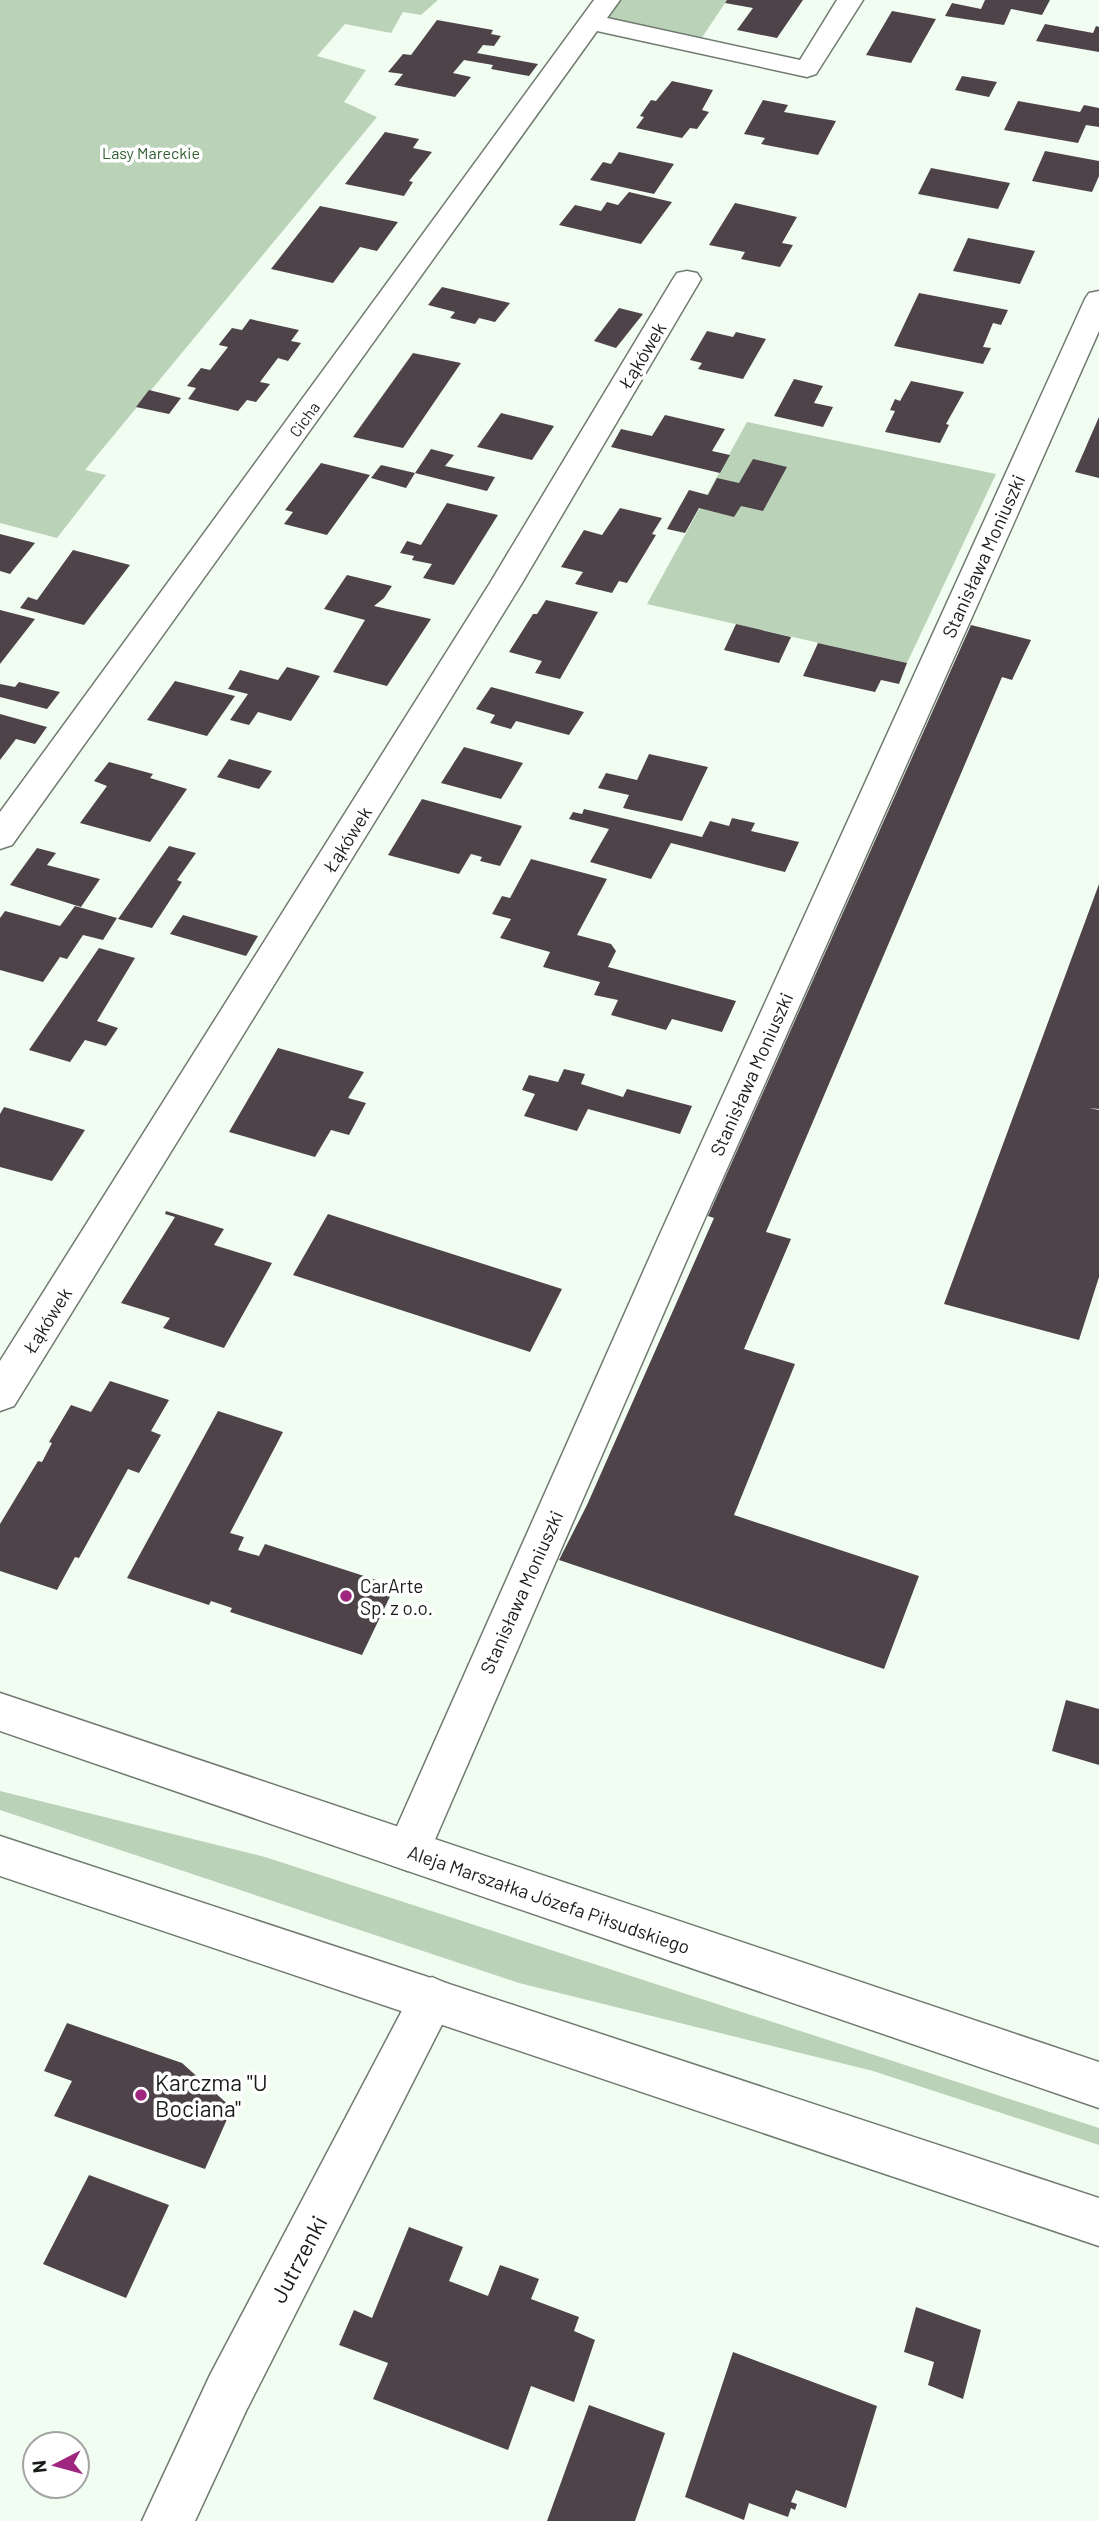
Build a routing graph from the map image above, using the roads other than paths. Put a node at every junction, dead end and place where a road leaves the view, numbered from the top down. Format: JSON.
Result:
{"nodes":[{"id":1,"x":850,"y":0,"type":"edge"},
{"id":2,"x":599,"y":11,"type":"edge"},
{"id":3,"x":687,"y":279,"type":"dead end"},
{"id":4,"x":1099,"y":299,"type":"edge"},
{"id":5,"x":0,"y":837,"type":"edge"},
{"id":6,"x":0,"y":1395,"type":"edge"},
{"id":7,"x":0,"y":1712,"type":"edge"},
{"id":8,"x":408,"y":1851,"type":"junction"},
{"id":9,"x":0,"y":1856,"type":"edge"},
{"id":10,"x":432,"y":1999,"type":"junction"},
{"id":11,"x":1099,"y":2085,"type":"edge"},
{"id":12,"x":1099,"y":2222,"type":"edge"},
{"id":13,"x":168,"y":2521,"type":"edge"}],
"edges":[{"from":1,"to":2,"type":"street"},
{"from":2,"to":5,"type":"street","name":"Cicha"},
{"from":3,"to":6,"type":"street","name":"Łąkówek"},
{"from":4,"to":8,"type":"street","name":"Stanisława Moniuszki"},
{"from":7,"to":8,"type":"street","name":"Aleja Marszałka Józefa Piłsudskiego"},
{"from":8,"to":11,"type":"street","name":"Aleja Marszałka Józefa Piłsudskiego"},
{"from":9,"to":10,"type":"street"},
{"from":10,"to":12,"type":"street"},
{"from":10,"to":13,"type":"street","name":"Jutrzenki"}]}
